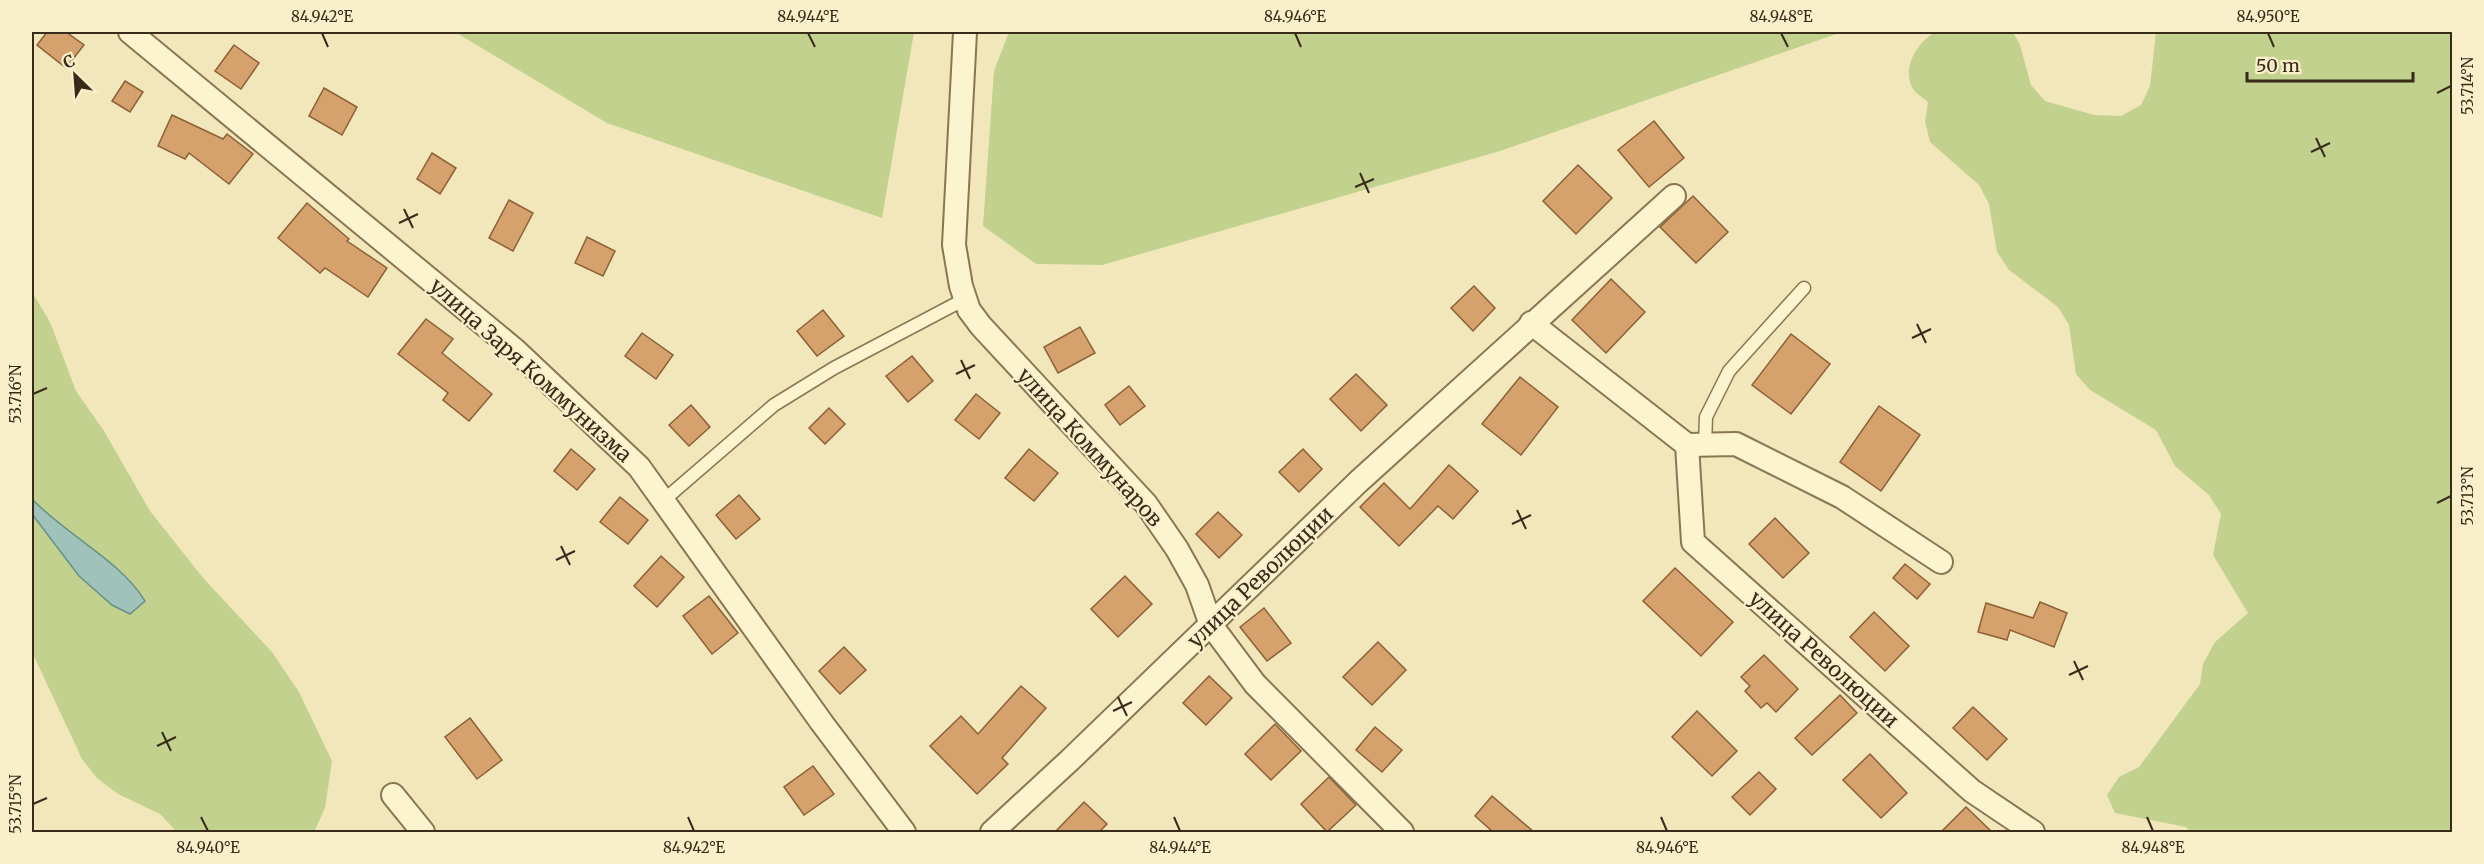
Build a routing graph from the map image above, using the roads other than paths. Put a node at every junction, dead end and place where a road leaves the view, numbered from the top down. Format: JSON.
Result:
{"nodes":[{"id":1,"x":130,"y":32,"type":"edge"},
{"id":2,"x":965,"y":32,"type":"edge"},
{"id":3,"x":1674,"y":196,"type":"dead end"},
{"id":4,"x":1804,"y":288,"type":"dead end"},
{"id":5,"x":965,"y":299,"type":"junction"},
{"id":6,"x":1531,"y":323,"type":"junction"},
{"id":7,"x":1696,"y":445,"type":"junction"},
{"id":8,"x":664,"y":500,"type":"junction"},
{"id":9,"x":1941,"y":562,"type":"dead end"},
{"id":10,"x":1211,"y":626,"type":"junction"},
{"id":11,"x":393,"y":795,"type":"dead end"},
{"id":12,"x":423,"y":832,"type":"edge"},
{"id":13,"x":904,"y":832,"type":"edge"},
{"id":14,"x":992,"y":832,"type":"edge"},
{"id":15,"x":1402,"y":832,"type":"edge"},
{"id":16,"x":2033,"y":832,"type":"edge"}],
"edges":[{"from":1,"to":8,"type":"street","name":"улица Заря Коммунизма"},
{"from":2,"to":5,"type":"street","name":"улица Коммунаров"},
{"from":3,"to":6,"type":"street","name":"улица Революции"},
{"from":4,"to":7,"type":"lane"},
{"from":5,"to":8,"type":"lane"},
{"from":5,"to":10,"type":"street","name":"улица Коммунаров"},
{"from":6,"to":7,"type":"street"},
{"from":6,"to":10,"type":"street","name":"улица Революции"},
{"from":7,"to":9,"type":"street"},
{"from":7,"to":16,"type":"street","name":"улица Революции"},
{"from":8,"to":13,"type":"street","name":"улица Заря Коммунизма"},
{"from":10,"to":14,"type":"street","name":"улица Революции"},
{"from":10,"to":15,"type":"street","name":"улица Коммунаров"},
{"from":11,"to":12,"type":"street"}]}
